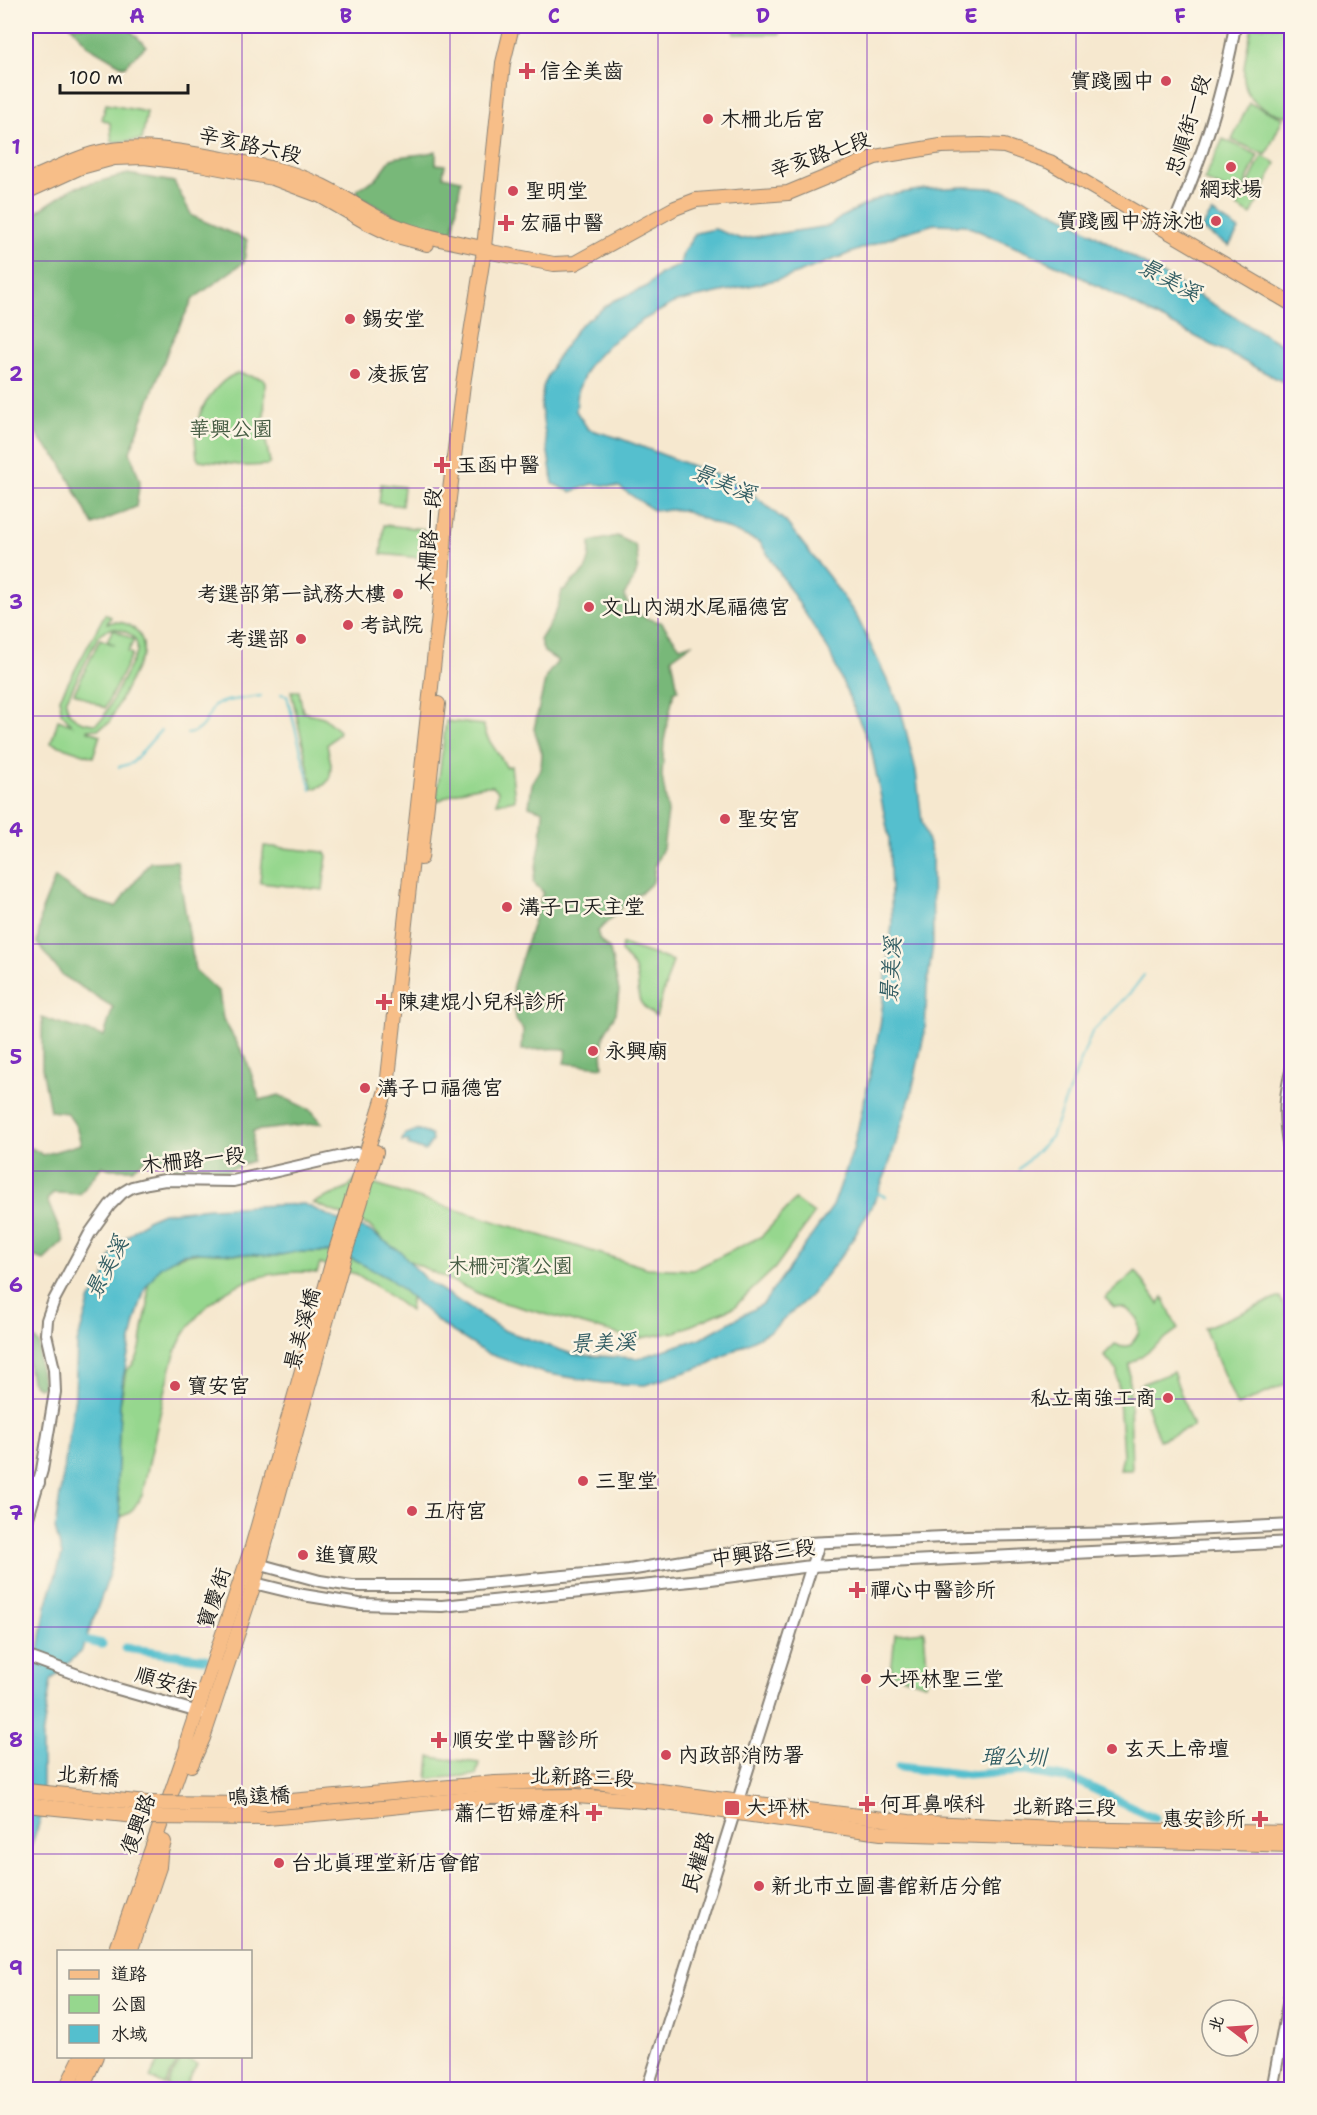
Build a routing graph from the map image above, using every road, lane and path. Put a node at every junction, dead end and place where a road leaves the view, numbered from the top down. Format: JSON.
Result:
{"nodes":[{"id":1,"x":512,"y":26,"type":"edge"},
{"id":2,"x":522,"y":26,"type":"edge"},
{"id":3,"x":1234,"y":26,"type":"edge"},
{"id":4,"x":26,"y":181,"type":"edge"},
{"id":5,"x":26,"y":192,"type":"edge"},
{"id":6,"x":1170,"y":233,"type":"junction"},
{"id":7,"x":486,"y":252,"type":"junction"},
{"id":8,"x":1292,"y":304,"type":"edge"},
{"id":9,"x":1292,"y":1067,"type":"edge"},
{"id":10,"x":370,"y":1155,"type":"junction"},
{"id":11,"x":1292,"y":1164,"type":"edge"},
{"id":12,"x":26,"y":1480,"type":"edge"},
{"id":13,"x":39,"y":1483,"type":"junction"},
{"id":14,"x":272,"y":1497,"type":"joint"},
{"id":15,"x":27,"y":1521,"type":"edge"},
{"id":16,"x":1292,"y":1525,"type":"edge"},
{"id":17,"x":1292,"y":1542,"type":"edge"},
{"id":18,"x":819,"y":1543,"type":"junction"},
{"id":19,"x":254,"y":1563,"type":"junction"},
{"id":20,"x":811,"y":1566,"type":"junction"},
{"id":21,"x":248,"y":1582,"type":"junction"},
{"id":22,"x":439,"y":1586,"type":"junction"},
{"id":23,"x":379,"y":1606,"type":"junction"},
{"id":24,"x":26,"y":1656,"type":"edge"},
{"id":25,"x":203,"y":1713,"type":"junction"},
{"id":26,"x":26,"y":1791,"type":"edge"},
{"id":27,"x":371,"y":1794,"type":"joint"},
{"id":28,"x":147,"y":1803,"type":"joint"},
{"id":29,"x":26,"y":1805,"type":"edge"},
{"id":30,"x":736,"y":1807,"type":"junction"},
{"id":31,"x":372,"y":1809,"type":"joint"},
{"id":32,"x":146,"y":1817,"type":"joint"},
{"id":33,"x":1292,"y":1833,"type":"edge"},
{"id":34,"x":1292,"y":1845,"type":"edge"},
{"id":35,"x":117,"y":1950,"type":"edge"},
{"id":36,"x":131,"y":1950,"type":"edge"},
{"id":37,"x":1292,"y":1983,"type":"edge"},
{"id":38,"x":81,"y":2058,"type":"edge"},
{"id":39,"x":95,"y":2058,"type":"edge"},
{"id":40,"x":65,"y":2090,"type":"edge"},
{"id":41,"x":81,"y":2090,"type":"edge"},
{"id":42,"x":647,"y":2090,"type":"edge"},
{"id":43,"x":1272,"y":2090,"type":"edge"}],
"edges":[{"from":1,"to":7,"type":"main road","name":"木柵路一段"},
{"from":2,"to":7,"type":"main road","name":"木柵路一段"},
{"from":3,"to":6,"type":"street","name":"忠順街一段"},
{"from":4,"to":7,"type":"main road","name":"辛亥路六段"},
{"from":5,"to":7,"type":"main road","name":"辛亥路六段"},
{"from":6,"to":7,"type":"main road","name":"辛亥路七段"},
{"from":6,"to":8,"type":"main road","name":"辛亥路七段"},
{"from":7,"to":10,"type":"main road","name":"木柵路一段"},
{"from":9,"to":11,"type":"street"},
{"from":10,"to":13,"type":"street","name":"木柵路一段"},
{"from":10,"to":14,"type":"main road","name":"景美溪橋"},
{"from":12,"to":13,"type":"street"},
{"from":13,"to":15,"type":"street","name":"木柵路一段"},
{"from":14,"to":19,"type":"main road","name":"寶慶街"},
{"from":16,"to":18,"type":"street","name":"中興路三段"},
{"from":17,"to":20,"type":"street","name":"中興路三段"},
{"from":18,"to":20,"type":"street","name":"民權路"},
{"from":18,"to":22,"type":"street","name":"中興路三段"},
{"from":19,"to":21,"type":"main road","name":"寶慶街"},
{"from":19,"to":22,"type":"street","name":"中興路三段"},
{"from":20,"to":23,"type":"street","name":"中興路三段"},
{"from":20,"to":30,"type":"street","name":"民權路"},
{"from":21,"to":23,"type":"street","name":"中興路三段"},
{"from":21,"to":25,"type":"main road","name":"寶慶街"},
{"from":22,"to":23,"type":"street"},
{"from":24,"to":25,"type":"street","name":"順安街"},
{"from":25,"to":35,"type":"main road","name":"復興路"},
{"from":25,"to":36,"type":"main road","name":"復興路"},
{"from":26,"to":28,"type":"main road","name":"北新橋"},
{"from":27,"to":28,"type":"main road","name":"鳴遠橋","bridge":true},
{"from":27,"to":30,"type":"main road","name":"北新路三段"},
{"from":29,"to":32,"type":"main road","name":"北新橋"},
{"from":30,"to":31,"type":"main road","name":"北新路三段"},
{"from":30,"to":33,"type":"main road","name":"北新路三段"},
{"from":30,"to":34,"type":"main road","name":"北新路三段"},
{"from":30,"to":42,"type":"street","name":"民權路"},
{"from":31,"to":32,"type":"main road","name":"鳴遠橋","bridge":true},
{"from":37,"to":43,"type":"street"},
{"from":38,"to":40,"type":"main road"},
{"from":39,"to":41,"type":"main road"}]}
